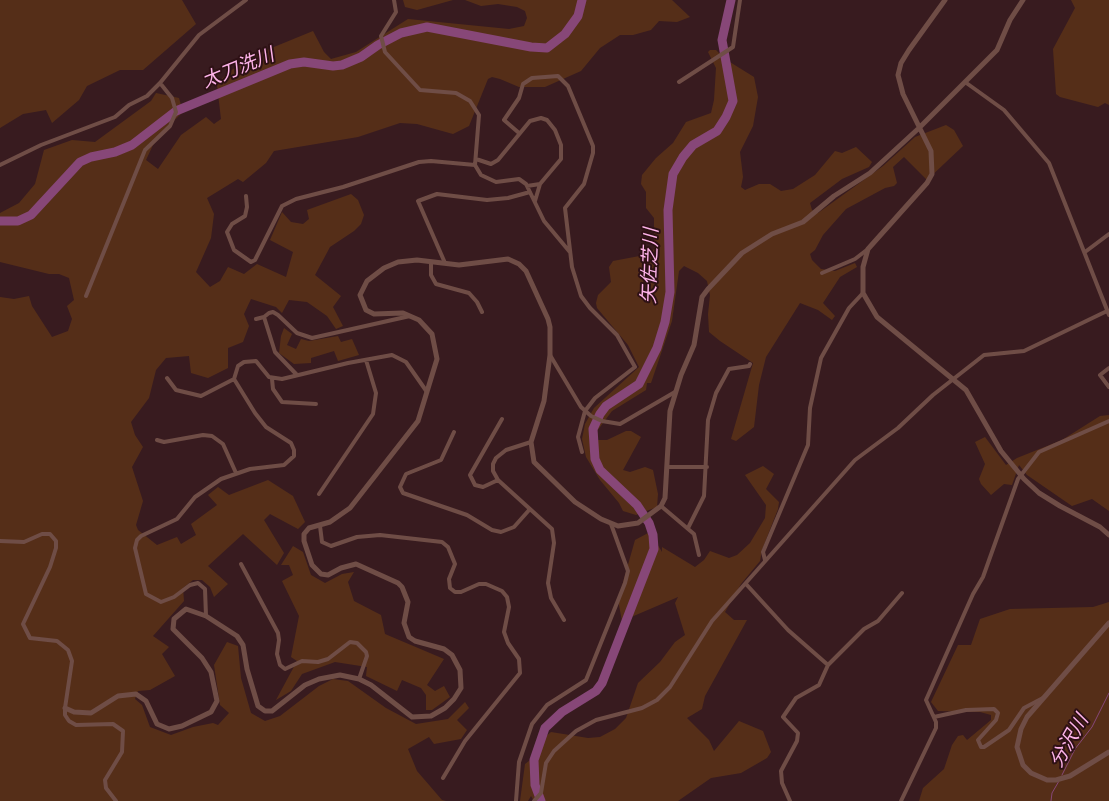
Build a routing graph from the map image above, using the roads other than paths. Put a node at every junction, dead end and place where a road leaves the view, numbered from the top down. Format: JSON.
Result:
{"nodes":[{"id":1,"x":246,"y":0,"type":"edge"},
{"id":2,"x":394,"y":0,"type":"edge"},
{"id":3,"x":740,"y":0,"type":"edge"},
{"id":4,"x":945,"y":0,"type":"edge"},
{"id":5,"x":1023,"y":0,"type":"edge"},
{"id":6,"x":679,"y":82,"type":"dead end"},
{"id":7,"x":965,"y":82,"type":"junction"},
{"id":8,"x":160,"y":84,"type":"junction"},
{"id":9,"x":919,"y":128,"type":"junction"},
{"id":10,"x":519,"y":133,"type":"junction"},
{"id":11,"x":476,"y":158,"type":"junction"},
{"id":12,"x":475,"y":165,"type":"junction"},
{"id":13,"x":0,"y":166,"type":"edge"},
{"id":14,"x":540,"y":184,"type":"junction"},
{"id":15,"x":527,"y":186,"type":"junction"},
{"id":16,"x":530,"y":192,"type":"junction"},
{"id":17,"x":246,"y":196,"type":"dead end"},
{"id":18,"x":535,"y":201,"type":"junction"},
{"id":19,"x":1109,"y":234,"type":"edge"},
{"id":20,"x":868,"y":249,"type":"junction"},
{"id":21,"x":569,"y":250,"type":"junction"},
{"id":22,"x":1085,"y":252,"type":"junction"},
{"id":23,"x":431,"y":262,"type":"junction"},
{"id":24,"x":445,"y":264,"type":"junction"},
{"id":25,"x":822,"y":273,"type":"dead end"},
{"id":26,"x":863,"y":293,"type":"junction"},
{"id":27,"x":86,"y":296,"type":"dead end"},
{"id":28,"x":482,"y":312,"type":"dead end"},
{"id":29,"x":1108,"y":313,"type":"edge"},
{"id":30,"x":410,"y":316,"type":"junction"},
{"id":31,"x":264,"y":317,"type":"junction"},
{"id":32,"x":256,"y":319,"type":"dead end"},
{"id":33,"x":550,"y":355,"type":"junction"},
{"id":34,"x":366,"y":360,"type":"junction"},
{"id":35,"x":750,"y":364,"type":"dead end"},
{"id":36,"x":1109,"y":368,"type":"edge"},
{"id":37,"x":297,"y":376,"type":"junction"},
{"id":38,"x":167,"y":378,"type":"dead end"},
{"id":39,"x":234,"y":379,"type":"junction"},
{"id":40,"x":272,"y":379,"type":"junction"},
{"id":41,"x":954,"y":380,"type":"junction"},
{"id":42,"x":1109,"y":387,"type":"edge"},
{"id":43,"x":428,"y":392,"type":"junction"},
{"id":44,"x":675,"y":392,"type":"junction"},
{"id":45,"x":316,"y":404,"type":"dead end"},
{"id":46,"x":585,"y":411,"type":"junction"},
{"id":47,"x":502,"y":419,"type":"dead end"},
{"id":48,"x":1109,"y":421,"type":"edge"},
{"id":49,"x":454,"y":432,"type":"dead end"},
{"id":50,"x":157,"y":440,"type":"dead end"},
{"id":51,"x":532,"y":442,"type":"junction"},
{"id":52,"x":582,"y":452,"type":"dead end"},
{"id":53,"x":668,"y":467,"type":"junction"},
{"id":54,"x":707,"y":467,"type":"junction"},
{"id":55,"x":236,"y":473,"type":"junction"},
{"id":56,"x":1020,"y":475,"type":"junction"},
{"id":57,"x":498,"y":480,"type":"junction"},
{"id":58,"x":319,"y":494,"type":"dead end"},
{"id":59,"x":660,"y":506,"type":"junction"},
{"id":60,"x":530,"y":509,"type":"junction"},
{"id":61,"x":611,"y":524,"type":"junction"},
{"id":62,"x":320,"y":526,"type":"junction"},
{"id":63,"x":688,"y":528,"type":"junction"},
{"id":64,"x":1109,"y":535,"type":"edge"},
{"id":65,"x":0,"y":541,"type":"edge"},
{"id":66,"x":699,"y":555,"type":"dead end"},
{"id":67,"x":765,"y":560,"type":"junction"},
{"id":68,"x":241,"y":564,"type":"dead end"},
{"id":69,"x":746,"y":584,"type":"junction"},
{"id":70,"x":902,"y":593,"type":"dead end"},
{"id":71,"x":206,"y":616,"type":"junction"},
{"id":72,"x":564,"y":620,"type":"dead end"},
{"id":73,"x":1109,"y":623,"type":"edge"},
{"id":74,"x":828,"y":665,"type":"junction"},
{"id":75,"x":359,"y":679,"type":"junction"},
{"id":76,"x":1043,"y":698,"type":"junction"},
{"id":77,"x":65,"y":708,"type":"junction"},
{"id":78,"x":934,"y":717,"type":"junction"},
{"id":79,"x":1109,"y":752,"type":"edge"},
{"id":80,"x":443,"y":778,"type":"dead end"},
{"id":81,"x":535,"y":799,"type":"edge"},
{"id":82,"x":116,"y":801,"type":"edge"},
{"id":83,"x":516,"y":801,"type":"edge"},
{"id":84,"x":790,"y":801,"type":"edge"},
{"id":85,"x":901,"y":801,"type":"edge"}],
"edges":[{"from":1,"to":8,"type":"street"},
{"from":2,"to":11,"type":"street"},
{"from":3,"to":6,"type":"street"},
{"from":4,"to":9,"type":"street"},
{"from":5,"to":7,"type":"street"},
{"from":7,"to":9,"type":"street"},
{"from":7,"to":22,"type":"street"},
{"from":8,"to":13,"type":"street"},
{"from":8,"to":27,"type":"street"},
{"from":9,"to":20,"type":"street"},
{"from":9,"to":44,"type":"street"},
{"from":10,"to":11,"type":"street"},
{"from":10,"to":14,"type":"street"},
{"from":10,"to":21,"type":"street"},
{"from":11,"to":12,"type":"street"},
{"from":12,"to":15,"type":"street"},
{"from":12,"to":17,"type":"street"},
{"from":14,"to":15,"type":"street"},
{"from":14,"to":18,"type":"street"},
{"from":15,"to":16,"type":"street"},
{"from":16,"to":18,"type":"street"},
{"from":16,"to":24,"type":"street"},
{"from":18,"to":21,"type":"street"},
{"from":19,"to":22,"type":"street"},
{"from":20,"to":25,"type":"street"},
{"from":20,"to":26,"type":"street"},
{"from":21,"to":46,"type":"street"},
{"from":22,"to":29,"type":"street"},
{"from":23,"to":24,"type":"street"},
{"from":23,"to":28,"type":"street"},
{"from":23,"to":30,"type":"street"},
{"from":24,"to":33,"type":"street"},
{"from":26,"to":41,"type":"street"},
{"from":26,"to":67,"type":"street"},
{"from":29,"to":41,"type":"street"},
{"from":30,"to":31,"type":"street"},
{"from":30,"to":43,"type":"street"},
{"from":31,"to":32,"type":"street"},
{"from":31,"to":37,"type":"street"},
{"from":33,"to":46,"type":"street"},
{"from":33,"to":51,"type":"street"},
{"from":34,"to":37,"type":"street"},
{"from":34,"to":43,"type":"street"},
{"from":34,"to":58,"type":"street"},
{"from":35,"to":54,"type":"street"},
{"from":36,"to":42,"type":"street"},
{"from":37,"to":40,"type":"street"},
{"from":38,"to":39,"type":"street"},
{"from":39,"to":40,"type":"street"},
{"from":39,"to":55,"type":"street"},
{"from":40,"to":45,"type":"street"},
{"from":41,"to":56,"type":"street"},
{"from":41,"to":67,"type":"street"},
{"from":43,"to":62,"type":"street"},
{"from":44,"to":46,"type":"street"},
{"from":44,"to":53,"type":"street"},
{"from":46,"to":52,"type":"street"},
{"from":47,"to":57,"type":"street"},
{"from":48,"to":56,"type":"street"},
{"from":49,"to":60,"type":"street"},
{"from":50,"to":55,"type":"street"},
{"from":51,"to":57,"type":"street"},
{"from":51,"to":61,"type":"street"},
{"from":53,"to":54,"type":"street"},
{"from":53,"to":59,"type":"street"},
{"from":54,"to":63,"type":"street"},
{"from":55,"to":71,"type":"street"},
{"from":56,"to":64,"type":"street"},
{"from":56,"to":78,"type":"street"},
{"from":57,"to":60,"type":"street"},
{"from":59,"to":61,"type":"street"},
{"from":59,"to":63,"type":"street"},
{"from":60,"to":72,"type":"street"},
{"from":61,"to":83,"type":"street"},
{"from":62,"to":75,"type":"street"},
{"from":62,"to":80,"type":"street"},
{"from":63,"to":66,"type":"street"},
{"from":65,"to":77,"type":"street"},
{"from":67,"to":69,"type":"street"},
{"from":68,"to":75,"type":"street"},
{"from":69,"to":74,"type":"street"},
{"from":69,"to":81,"type":"street"},
{"from":70,"to":74,"type":"street"},
{"from":71,"to":75,"type":"street"},
{"from":71,"to":77,"type":"street"},
{"from":73,"to":76,"type":"street"},
{"from":74,"to":84,"type":"street"},
{"from":76,"to":78,"type":"street"},
{"from":76,"to":79,"type":"street"},
{"from":77,"to":82,"type":"street"},
{"from":78,"to":85,"type":"street"}]}
